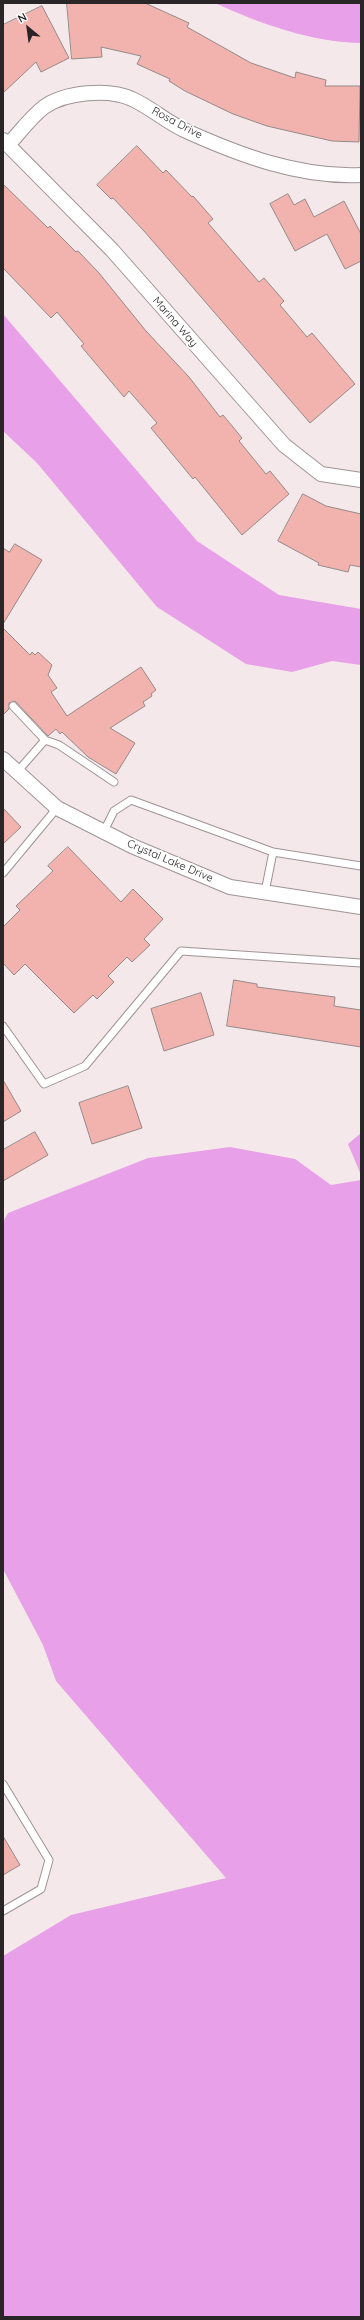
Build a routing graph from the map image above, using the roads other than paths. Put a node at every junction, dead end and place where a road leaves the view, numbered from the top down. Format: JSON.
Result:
{"nodes":[{"id":1,"x":6,"y":142,"type":"edge"},
{"id":2,"x":361,"y":175,"type":"edge"},
{"id":3,"x":361,"y":480,"type":"edge"},
{"id":4,"x":13,"y":706,"type":"dead end"},
{"id":5,"x":45,"y":740,"type":"junction"},
{"id":6,"x":3,"y":759,"type":"edge"},
{"id":7,"x":17,"y":772,"type":"junction"},
{"id":8,"x":114,"y":782,"type":"dead end"},
{"id":9,"x":57,"y":808,"type":"junction"},
{"id":10,"x":104,"y":831,"type":"junction"},
{"id":11,"x":273,"y":852,"type":"junction"},
{"id":12,"x":361,"y":866,"type":"edge"},
{"id":13,"x":3,"y":873,"type":"edge"},
{"id":14,"x":265,"y":892,"type":"junction"},
{"id":15,"x":361,"y":907,"type":"edge"},
{"id":16,"x":361,"y":963,"type":"edge"},
{"id":17,"x":3,"y":1026,"type":"edge"},
{"id":18,"x":3,"y":1784,"type":"edge"},
{"id":19,"x":3,"y":1910,"type":"edge"}],
"edges":[{"from":1,"to":2,"type":"street","name":"Rosa Drive"},
{"from":1,"to":3,"type":"street","name":"Marina Way"},
{"from":4,"to":5,"type":"lane"},
{"from":5,"to":7,"type":"lane"},
{"from":5,"to":8,"type":"lane"},
{"from":6,"to":7,"type":"street","name":"Crystal Lake Drive"},
{"from":7,"to":9,"type":"street","name":"Crystal Lake Drive"},
{"from":9,"to":10,"type":"street","name":"Crystal Lake Drive"},
{"from":9,"to":13,"type":"lane"},
{"from":10,"to":11,"type":"lane"},
{"from":10,"to":14,"type":"street","name":"Crystal Lake Drive"},
{"from":11,"to":12,"type":"lane"},
{"from":11,"to":14,"type":"lane"},
{"from":14,"to":15,"type":"street","name":"Crystal Lake Drive"},
{"from":16,"to":17,"type":"lane"},
{"from":18,"to":19,"type":"lane"}]}
